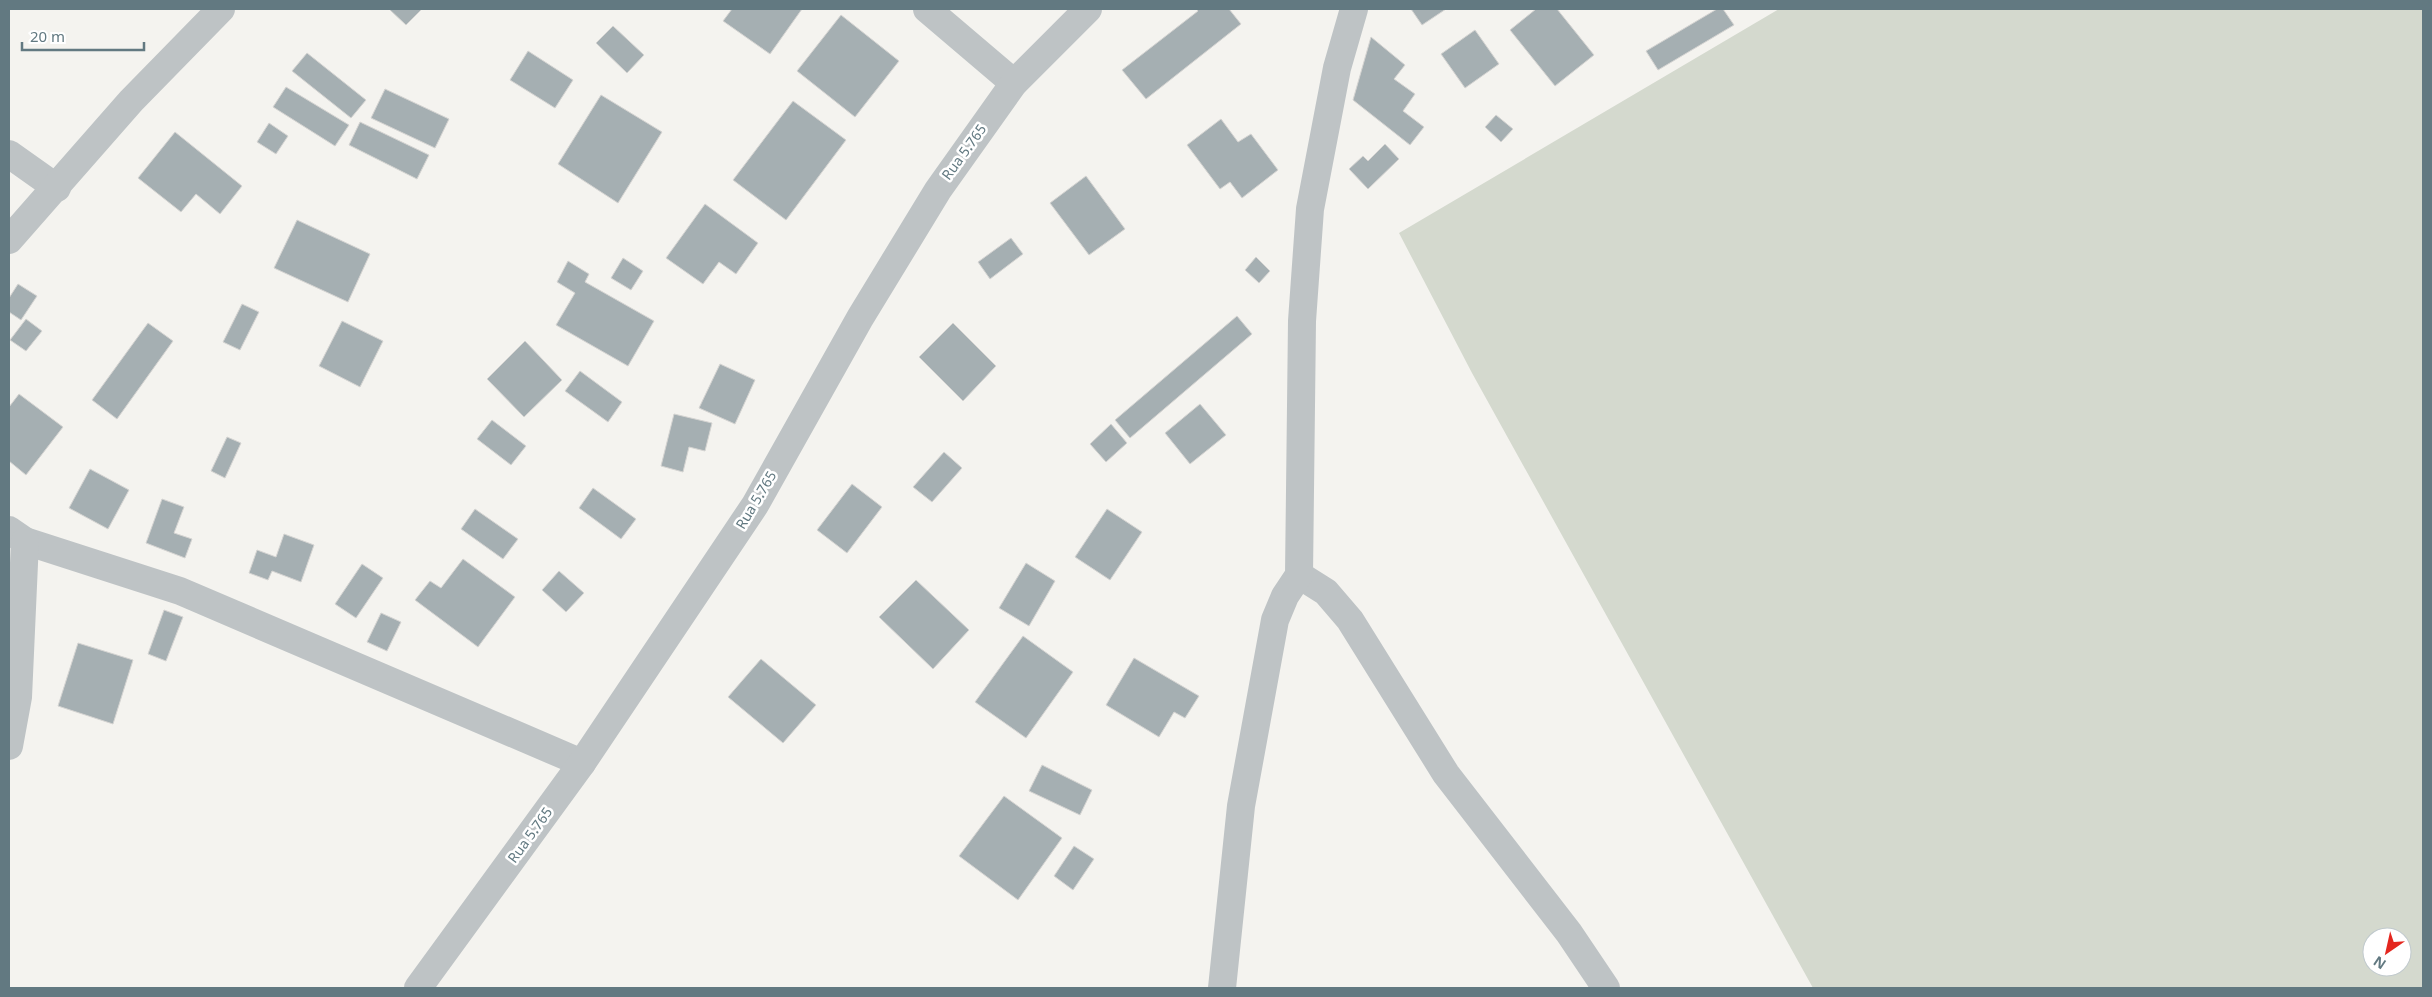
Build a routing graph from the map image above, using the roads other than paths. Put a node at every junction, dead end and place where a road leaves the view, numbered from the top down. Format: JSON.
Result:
{"nodes":[{"id":1,"x":220,"y":9,"type":"edge"},
{"id":2,"x":927,"y":9,"type":"edge"},
{"id":3,"x":1088,"y":9,"type":"edge"},
{"id":4,"x":1354,"y":9,"type":"edge"},
{"id":5,"x":1014,"y":83,"type":"junction"},
{"id":6,"x":9,"y":154,"type":"edge"},
{"id":7,"x":57,"y":188,"type":"junction"},
{"id":8,"x":9,"y":240,"type":"edge"},
{"id":9,"x":17,"y":536,"type":"edge"},
{"id":10,"x":1298,"y":575,"type":"junction"},
{"id":11,"x":9,"y":746,"type":"edge"},
{"id":12,"x":582,"y":764,"type":"junction"},
{"id":13,"x":418,"y":988,"type":"edge"},
{"id":14,"x":1222,"y":988,"type":"edge"},
{"id":15,"x":1606,"y":988,"type":"edge"}],
"edges":[{"from":1,"to":7,"type":"street"},
{"from":2,"to":5,"type":"street"},
{"from":3,"to":5,"type":"street","name":"Rua 5.765"},
{"from":4,"to":10,"type":"street"},
{"from":5,"to":12,"type":"street","name":"Rua 5.765"},
{"from":6,"to":7,"type":"street"},
{"from":7,"to":8,"type":"street"},
{"from":9,"to":11,"type":"street"},
{"from":9,"to":12,"type":"street"},
{"from":10,"to":14,"type":"street"},
{"from":10,"to":15,"type":"street"},
{"from":12,"to":13,"type":"street","name":"Rua 5.765"}]}
